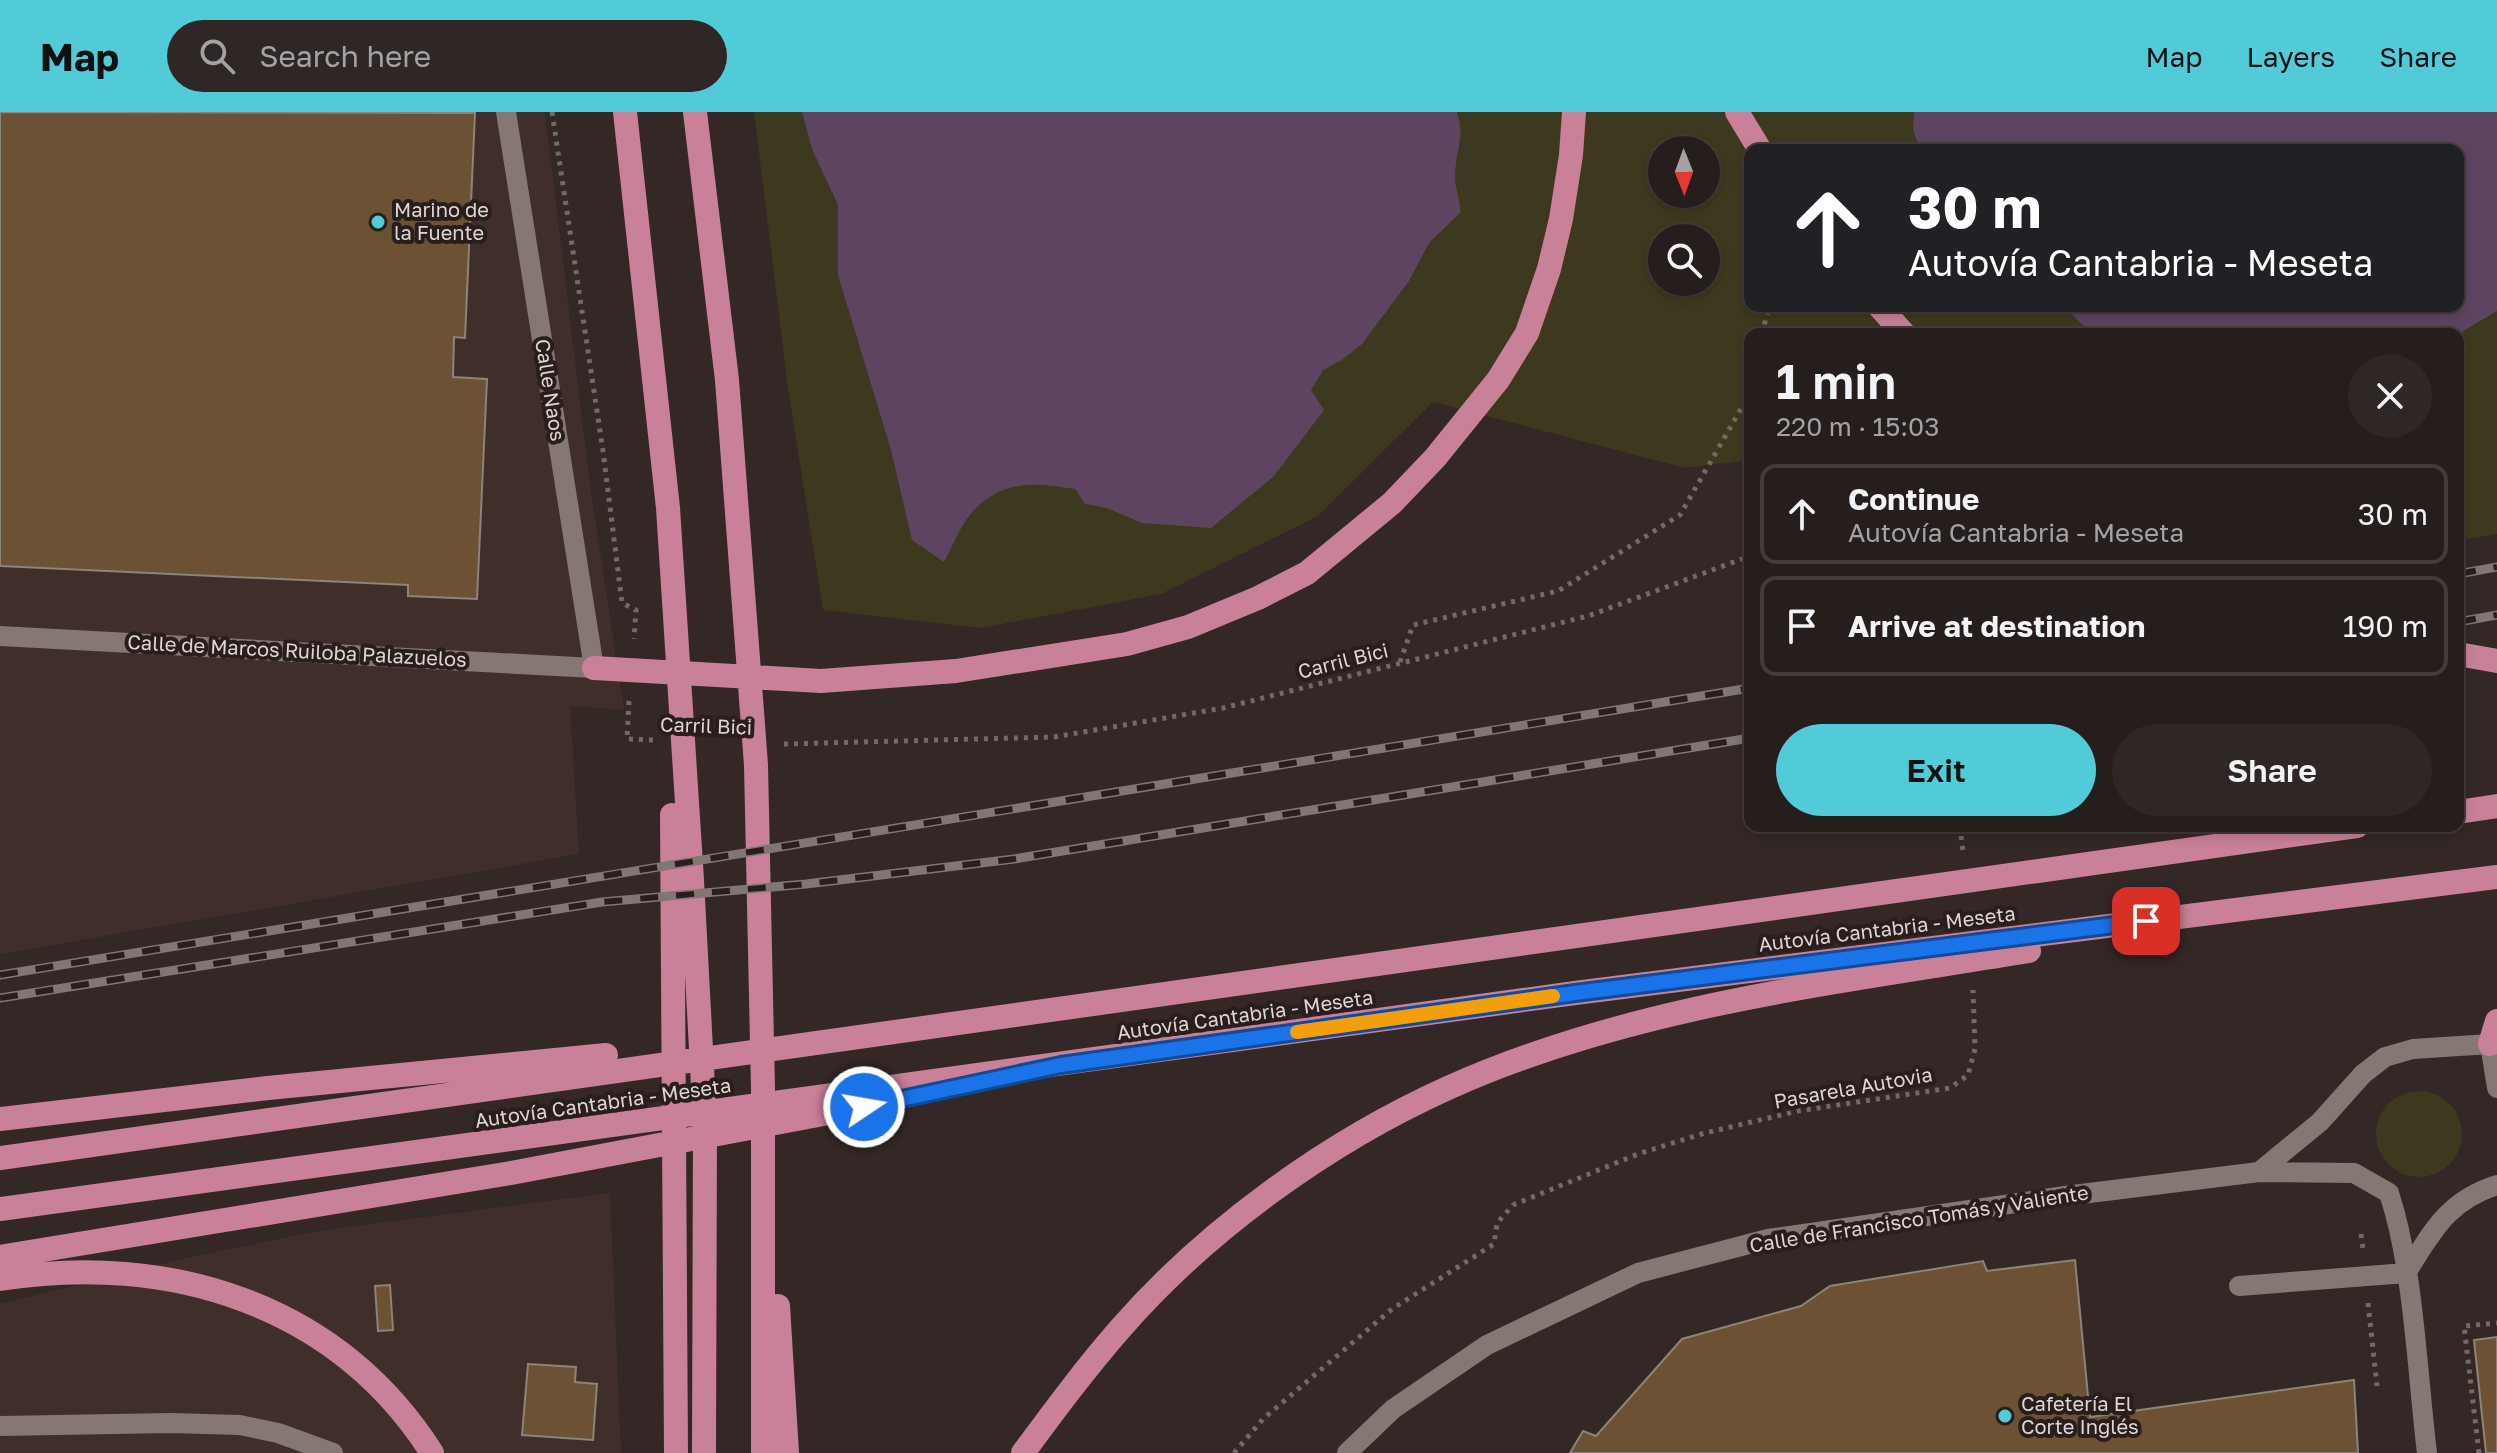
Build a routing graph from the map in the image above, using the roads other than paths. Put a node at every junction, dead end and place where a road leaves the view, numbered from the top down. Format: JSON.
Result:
{"nodes":[{"id":1,"x":506,"y":112,"type":"edge"},
{"id":2,"x":1574,"y":112,"type":"edge"},
{"id":3,"x":1737,"y":112,"type":"edge"},
{"id":4,"x":702,"y":116,"type":"edge"},
{"id":5,"x":626,"y":122,"type":"edge"},
{"id":6,"x":1756,"y":144,"type":"edge"},
{"id":7,"x":1884,"y":312,"type":"edge"},
{"id":8,"x":1899,"y":328,"type":"edge"},
{"id":9,"x":668,"y":508,"type":"junction"},
{"id":10,"x":0,"y":636,"type":"edge"},
{"id":11,"x":2464,"y":655,"type":"edge"},
{"id":12,"x":2497,"y":661,"type":"edge"},
{"id":13,"x":594,"y":668,"type":"junction"},
{"id":14,"x":2497,"y":806,"type":"edge"},
{"id":15,"x":2464,"y":811,"type":"edge"},
{"id":16,"x":2314,"y":832,"type":"edge"},
{"id":17,"x":2497,"y":877,"type":"edge"},
{"id":18,"x":2394,"y":891,"type":"junction"},
{"id":19,"x":994,"y":1016,"type":"junction"},
{"id":20,"x":2494,"y":1032,"type":"edge"},
{"id":21,"x":1061,"y":1065,"type":"junction"},
{"id":22,"x":2497,"y":1088,"type":"edge"},
{"id":23,"x":0,"y":1119,"type":"edge"},
{"id":24,"x":0,"y":1158,"type":"edge"},
{"id":25,"x":2259,"y":1172,"type":"junction"},
{"id":26,"x":2497,"y":1185,"type":"edge"},
{"id":27,"x":0,"y":1209,"type":"edge"},
{"id":28,"x":0,"y":1257,"type":"edge"},
{"id":29,"x":2406,"y":1273,"type":"junction"},
{"id":30,"x":0,"y":1279,"type":"edge"},
{"id":31,"x":2239,"y":1286,"type":"dead end"},
{"id":32,"x":775,"y":1417,"type":"junction"},
{"id":33,"x":0,"y":1426,"type":"edge"},
{"id":34,"x":333,"y":1453,"type":"edge"},
{"id":35,"x":432,"y":1453,"type":"edge"},
{"id":36,"x":676,"y":1453,"type":"edge"},
{"id":37,"x":704,"y":1453,"type":"edge"},
{"id":38,"x":763,"y":1453,"type":"edge"},
{"id":39,"x":787,"y":1453,"type":"edge"},
{"id":40,"x":1023,"y":1453,"type":"edge"},
{"id":41,"x":1347,"y":1453,"type":"edge"},
{"id":42,"x":2427,"y":1453,"type":"edge"}],
"edges":[{"from":1,"to":13,"type":"street","name":"Calle Naos"},
{"from":2,"to":13,"type":"highway"},
{"from":3,"to":6,"type":"highway"},
{"from":4,"to":32,"type":"highway"},
{"from":5,"to":9,"type":"highway"},
{"from":7,"to":8,"type":"highway"},
{"from":9,"to":36,"type":"highway"},
{"from":9,"to":37,"type":"highway"},
{"from":10,"to":13,"type":"street","name":"Calle de Marcos Ruiloba Palazuelos"},
{"from":11,"to":12,"type":"highway"},
{"from":14,"to":15,"type":"highway"},
{"from":16,"to":19,"type":"highway","name":"Autovía Cantabria - Meseta"},
{"from":17,"to":18,"type":"highway","name":"Autovía Cantabria - Meseta"},
{"from":18,"to":21,"type":"highway","name":"Autovía Cantabria - Meseta"},
{"from":18,"to":40,"type":"highway"},
{"from":19,"to":23,"type":"highway"},
{"from":19,"to":24,"type":"highway","name":"Autovía Cantabria - Meseta"},
{"from":20,"to":22,"type":"street"},
{"from":20,"to":25,"type":"street"},
{"from":21,"to":27,"type":"highway","name":"Autovía Cantabria - Meseta"},
{"from":21,"to":28,"type":"highway"},
{"from":25,"to":29,"type":"street","name":"Calle de Francisco Tomás y Valiente"},
{"from":25,"to":41,"type":"street","name":"Calle de Francisco Tomás y Valiente"},
{"from":26,"to":29,"type":"street"},
{"from":29,"to":31,"type":"street"},
{"from":29,"to":42,"type":"street"},
{"from":30,"to":35,"type":"highway"},
{"from":32,"to":38,"type":"highway"},
{"from":32,"to":39,"type":"highway"},
{"from":33,"to":34,"type":"street"}]}
